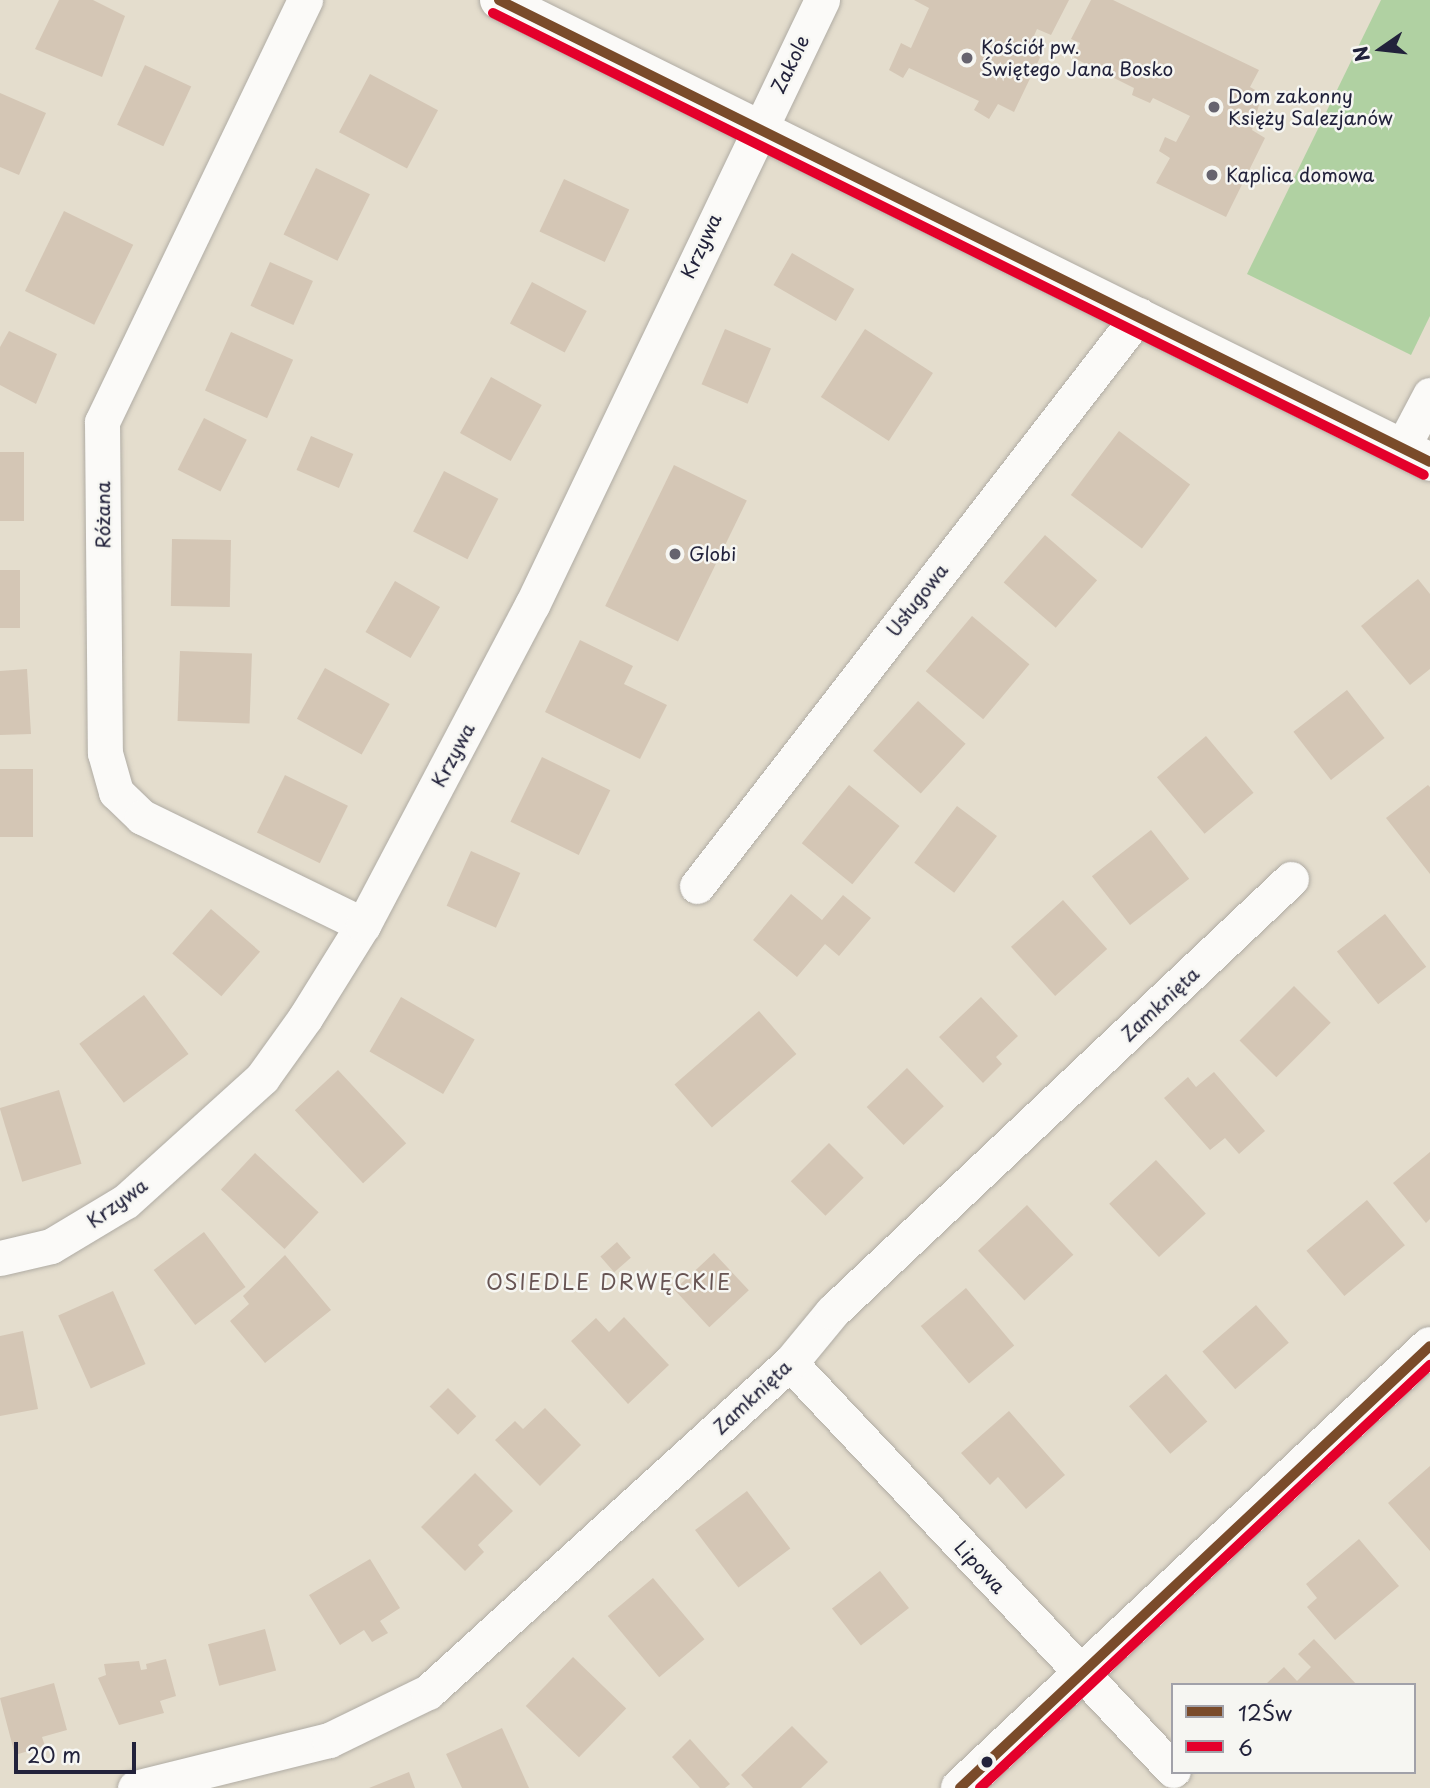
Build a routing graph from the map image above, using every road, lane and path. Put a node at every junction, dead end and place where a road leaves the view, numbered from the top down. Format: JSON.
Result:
{"nodes":[{"id":1,"x":305,"y":0,"type":"edge"},
{"id":2,"x":499,"y":0,"type":"edge"},
{"id":3,"x":822,"y":0,"type":"edge"},
{"id":4,"x":759,"y":127,"type":"junction"},
{"id":5,"x":1139,"y":315,"type":"junction"},
{"id":6,"x":1430,"y":395,"type":"edge"},
{"id":7,"x":1416,"y":455,"type":"edge"},
{"id":8,"x":1291,"y":879,"type":"dead end"},
{"id":9,"x":697,"y":886,"type":"dead end"},
{"id":10,"x":363,"y":925,"type":"junction"},
{"id":11,"x":0,"y":1258,"type":"edge"},
{"id":12,"x":1430,"y":1346,"type":"edge"},
{"id":13,"x":790,"y":1363,"type":"junction"},
{"id":14,"x":1081,"y":1675,"type":"junction"},
{"id":15,"x":1171,"y":1768,"type":"edge"},
{"id":16,"x":1177,"y":1774,"type":"edge"},
{"id":17,"x":135,"y":1788,"type":"edge"},
{"id":18,"x":960,"y":1788,"type":"edge"},
{"id":19,"x":1190,"y":1788,"type":"edge"}],
"edges":[{"from":1,"to":10,"type":"street","name":"Różana"},
{"from":2,"to":4,"type":"street"},
{"from":3,"to":4,"type":"street","name":"Zakole"},
{"from":4,"to":5,"type":"street"},
{"from":4,"to":10,"type":"street","name":"Krzywa"},
{"from":5,"to":7,"type":"street"},
{"from":5,"to":9,"type":"street","name":"Usługowa"},
{"from":6,"to":7,"type":"street"},
{"from":8,"to":13,"type":"street","name":"Zamknięta"},
{"from":10,"to":11,"type":"street","name":"Krzywa"},
{"from":12,"to":14,"type":"street"},
{"from":13,"to":14,"type":"street","name":"Lipowa"},
{"from":13,"to":17,"type":"street","name":"Zamknięta"},
{"from":14,"to":15,"type":"street","name":"Lipowa"},
{"from":14,"to":18,"type":"street"},
{"from":16,"to":19,"type":"street","name":"Lipowa"}]}
